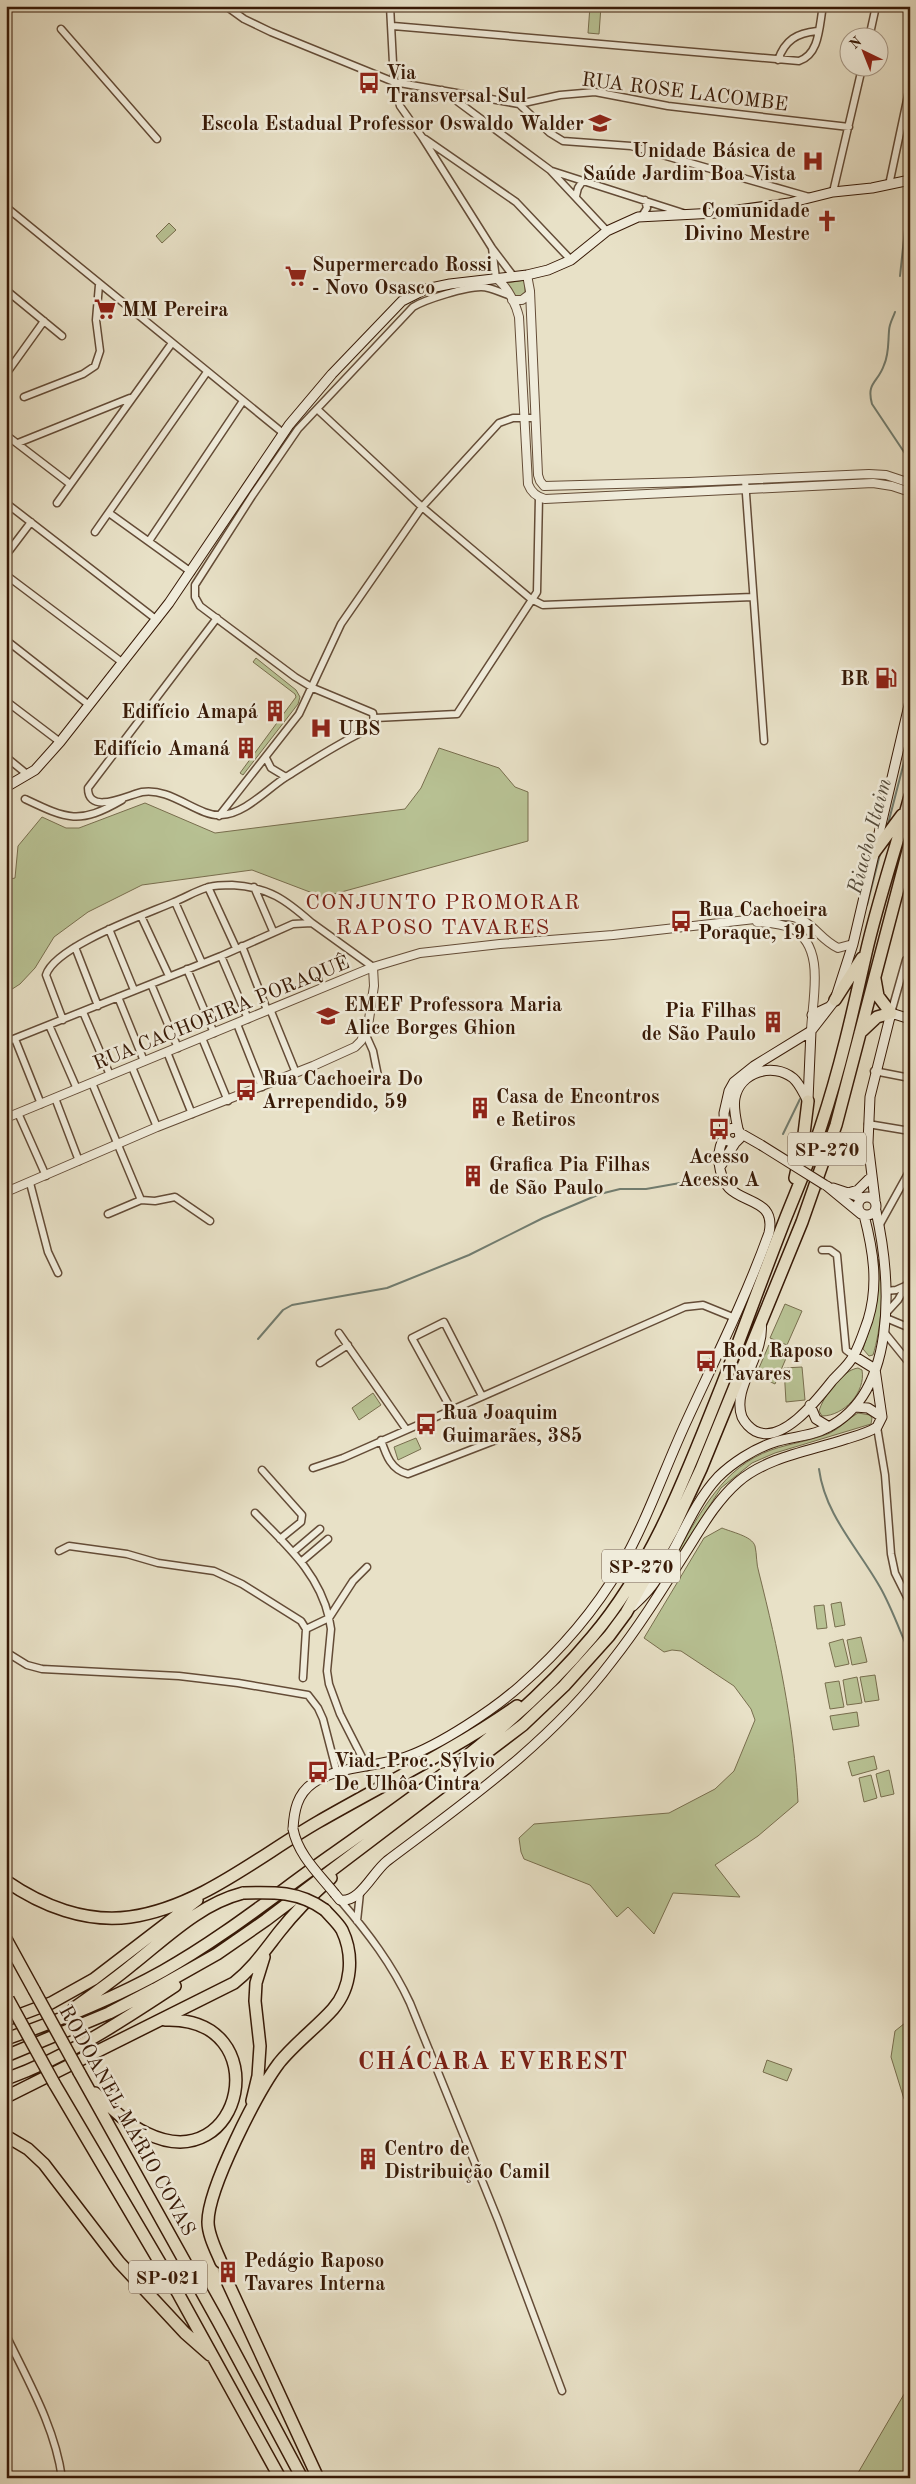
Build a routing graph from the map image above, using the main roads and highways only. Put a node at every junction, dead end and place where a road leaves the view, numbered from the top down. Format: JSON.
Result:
{"nodes":[{"id":1,"x":910,"y":180,"type":"edge"},
{"id":2,"x":910,"y":701,"type":"edge"},
{"id":3,"x":6,"y":788,"type":"edge"},
{"id":4,"x":910,"y":796,"type":"edge"},
{"id":5,"x":906,"y":810,"type":"junction"},
{"id":6,"x":910,"y":843,"type":"edge"},
{"id":7,"x":876,"y":849,"type":"junction"},
{"id":8,"x":865,"y":955,"type":"junction"},
{"id":9,"x":874,"y":973,"type":"junction"},
{"id":10,"x":833,"y":1003,"type":"junction"},
{"id":11,"x":891,"y":1014,"type":"junction"},
{"id":12,"x":812,"y":1015,"type":"road end"},
{"id":13,"x":910,"y":1019,"type":"edge"},
{"id":14,"x":811,"y":1032,"type":"junction"},
{"id":15,"x":858,"y":1036,"type":"junction"},
{"id":16,"x":808,"y":1101,"type":"junction"},
{"id":17,"x":725,"y":1135,"type":"junction"},
{"id":18,"x":738,"y":1136,"type":"junction"},
{"id":19,"x":720,"y":1167,"type":"junction"},
{"id":20,"x":870,"y":1177,"type":"junction"},
{"id":21,"x":826,"y":1185,"type":"junction"},
{"id":22,"x":848,"y":1193,"type":"junction"},
{"id":23,"x":864,"y":1198,"type":"junction"},
{"id":24,"x":876,"y":1206,"type":"junction"},
{"id":25,"x":852,"y":1208,"type":"junction"},
{"id":26,"x":863,"y":1215,"type":"junction"},
{"id":27,"x":785,"y":1220,"type":"junction"},
{"id":28,"x":869,"y":1233,"type":"junction"},
{"id":29,"x":761,"y":1320,"type":"junction"},
{"id":30,"x":854,"y":1356,"type":"junction"},
{"id":31,"x":875,"y":1369,"type":"junction"},
{"id":32,"x":810,"y":1405,"type":"junction"},
{"id":33,"x":855,"y":1407,"type":"junction"},
{"id":34,"x":882,"y":1417,"type":"junction"},
{"id":35,"x":829,"y":1427,"type":"junction"},
{"id":36,"x":626,"y":1613,"type":"junction"},
{"id":37,"x":555,"y":1679,"type":"junction"},
{"id":38,"x":400,"y":1820,"type":"junction"},
{"id":39,"x":235,"y":1874,"type":"junction"},
{"id":40,"x":6,"y":1881,"type":"edge"},
{"id":41,"x":6,"y":1939,"type":"edge"},
{"id":42,"x":265,"y":1953,"type":"junction"},
{"id":43,"x":217,"y":1954,"type":"junction"},
{"id":44,"x":7,"y":1998,"type":"edge"},
{"id":45,"x":6,"y":2020,"type":"edge"},
{"id":46,"x":161,"y":2020,"type":"junction"},
{"id":47,"x":50,"y":2023,"type":"junction"},
{"id":48,"x":6,"y":2039,"type":"edge"},
{"id":49,"x":6,"y":2056,"type":"edge"},
{"id":50,"x":6,"y":2079,"type":"edge"},
{"id":51,"x":89,"y":2088,"type":"junction"},
{"id":52,"x":6,"y":2097,"type":"edge"},
{"id":53,"x":249,"y":2114,"type":"junction"},
{"id":54,"x":6,"y":2136,"type":"edge"},
{"id":55,"x":221,"y":2262,"type":"tunnel mouth"},
{"id":56,"x":228,"y":2283,"type":"tunnel mouth"},
{"id":57,"x":213,"y":2357,"type":"junction"},
{"id":58,"x":280,"y":2478,"type":"edge"},
{"id":59,"x":302,"y":2478,"type":"edge"},
{"id":60,"x":318,"y":2478,"type":"edge"}],
"edges":[{"from":1,"to":3,"type":"main road"},
{"from":2,"to":7,"type":"main road"},
{"from":4,"to":5,"type":"highway","number":"SP-270"},
{"from":5,"to":7,"type":"highway"},
{"from":5,"to":8,"type":"highway","number":"SP-270"},
{"from":6,"to":9,"type":"highway","number":"SP-270"},
{"from":7,"to":10,"type":"main road"},
{"from":8,"to":10,"type":"highway"},
{"from":8,"to":27,"type":"highway","number":"SP-270"},
{"from":9,"to":11,"type":"highway"},
{"from":9,"to":15,"type":"highway","number":"SP-270"},
{"from":10,"to":12,"type":"main road"},
{"from":10,"to":14,"type":"main road"},
{"from":11,"to":13,"type":"main road"},
{"from":11,"to":15,"type":"highway"},
{"from":11,"to":20,"type":"main road"},
{"from":14,"to":16,"type":"main road"},
{"from":14,"to":17,"type":"main road"},
{"from":15,"to":29,"type":"highway","number":"SP-270"},
{"from":16,"to":18,"type":"main road"},
{"from":16,"to":27,"type":"highway"},
{"from":17,"to":18,"type":"main road"},
{"from":17,"to":18,"type":"main road"},
{"from":17,"to":19,"type":"main road"},
{"from":18,"to":19,"type":"main road"},
{"from":18,"to":21,"type":"main road","bridge":true},
{"from":19,"to":34,"type":"main road","bridge":true},
{"from":20,"to":22,"type":"main road"},
{"from":20,"to":23,"type":"main road"},
{"from":20,"to":24,"type":"main road"},
{"from":21,"to":22,"type":"main road"},
{"from":21,"to":25,"type":"main road"},
{"from":22,"to":23,"type":"main road"},
{"from":23,"to":24,"type":"main road"},
{"from":23,"to":26,"type":"main road"},
{"from":24,"to":26,"type":"main road"},
{"from":24,"to":31,"type":"main road"},
{"from":25,"to":26,"type":"main road"},
{"from":25,"to":28,"type":"main road"},
{"from":26,"to":28,"type":"main road"},
{"from":27,"to":37,"type":"highway","number":"SP-270"},
{"from":28,"to":30,"type":"main road"},
{"from":29,"to":32,"type":"main road"},
{"from":29,"to":36,"type":"highway","number":"SP-270"},
{"from":30,"to":31,"type":"main road"},
{"from":30,"to":32,"type":"main road"},
{"from":31,"to":33,"type":"main road"},
{"from":31,"to":34,"type":"main road"},
{"from":32,"to":35,"type":"main road"},
{"from":33,"to":34,"type":"main road"},
{"from":33,"to":35,"type":"main road"},
{"from":35,"to":36,"type":"main road"},
{"from":36,"to":38,"type":"highway","number":"SP-270"},
{"from":37,"to":39,"type":"highway"},
{"from":37,"to":47,"type":"highway","number":"SP-270"},
{"from":38,"to":42,"type":"highway"},
{"from":38,"to":43,"type":"highway","number":"SP-270"},
{"from":39,"to":40,"type":"highway"},
{"from":39,"to":45,"type":"highway"},
{"from":41,"to":51,"type":"highway","name":"RODOANEL MÁRIO COVAS","number":"SP-021","bridge":true},
{"from":42,"to":46,"type":"highway"},
{"from":42,"to":53,"type":"highway"},
{"from":43,"to":49,"type":"highway","number":"SP-270"},
{"from":43,"to":50,"type":"highway"},
{"from":44,"to":57,"type":"highway","name":"RODOANEL MÁRIO COVAS","number":"SP-021","bridge":true},
{"from":46,"to":51,"type":"highway"},
{"from":46,"to":52,"type":"highway"},
{"from":47,"to":48,"type":"highway","number":"SP-270"},
{"from":47,"to":53,"type":"highway","bridge":true},
{"from":51,"to":59,"type":"highway","name":"RODOANEL MÁRIO COVAS","number":"SP-021"},
{"from":53,"to":55,"type":"highway"},
{"from":54,"to":57,"type":"highway"},
{"from":56,"to":60,"type":"highway"},
{"from":57,"to":58,"type":"highway","name":"RODOANEL MÁRIO COVAS","number":"SP-021"}]}
